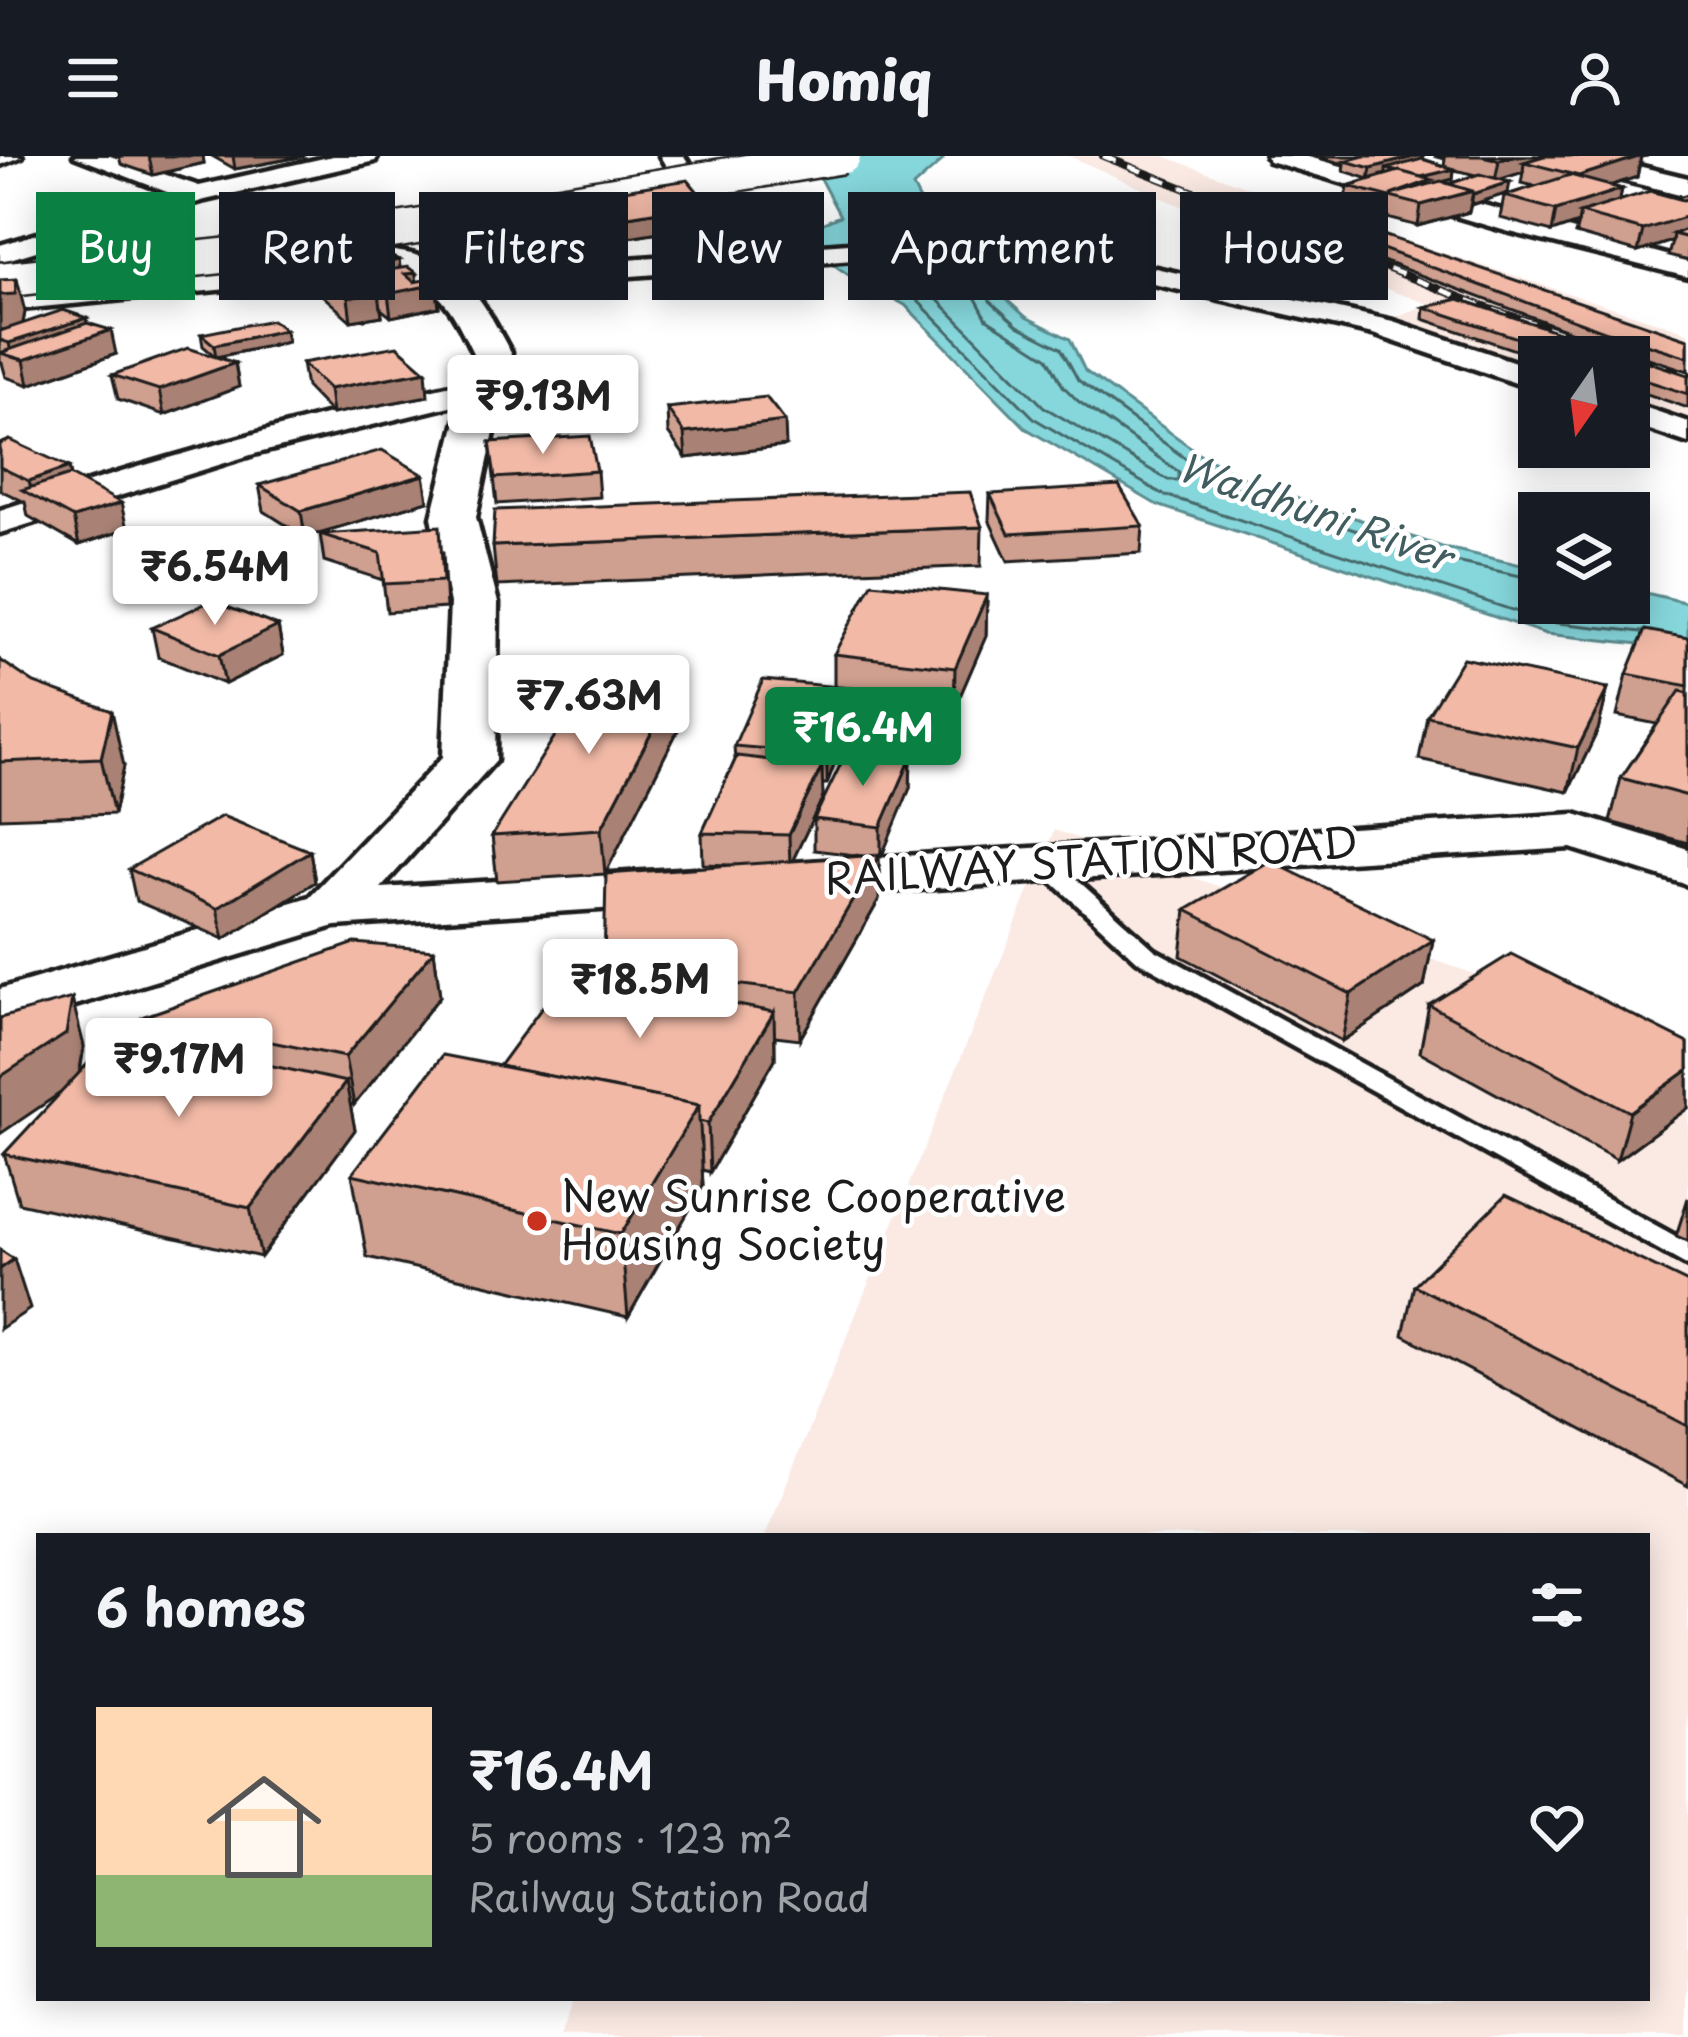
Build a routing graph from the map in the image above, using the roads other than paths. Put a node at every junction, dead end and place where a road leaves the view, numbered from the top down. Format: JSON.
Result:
{"nodes":[{"id":1,"x":10,"y":156,"type":"edge"},
{"id":2,"x":86,"y":156,"type":"edge"},
{"id":3,"x":367,"y":156,"type":"edge"},
{"id":4,"x":672,"y":156,"type":"edge"},
{"id":5,"x":843,"y":156,"type":"edge"},
{"id":6,"x":1278,"y":156,"type":"edge"},
{"id":7,"x":1558,"y":156,"type":"edge"},
{"id":8,"x":0,"y":158,"type":"edge"},
{"id":9,"x":1688,"y":187,"type":"edge"},
{"id":10,"x":694,"y":192,"type":"edge"},
{"id":11,"x":198,"y":194,"type":"junction"},
{"id":12,"x":0,"y":254,"type":"edge"},
{"id":13,"x":628,"y":266,"type":"edge"},
{"id":14,"x":419,"y":267,"type":"edge"},
{"id":15,"x":1688,"y":269,"type":"edge"},
{"id":16,"x":0,"y":280,"type":"edge"},
{"id":17,"x":0,"y":300,"type":"edge"},
{"id":18,"x":465,"y":300,"type":"edge"},
{"id":19,"x":1518,"y":374,"type":"edge"},
{"id":20,"x":488,"y":388,"type":"junction"},
{"id":21,"x":1650,"y":419,"type":"edge"},
{"id":22,"x":1688,"y":433,"type":"edge"},
{"id":23,"x":0,"y":522,"type":"edge"},
{"id":24,"x":1046,"y":864,"type":"junction"},
{"id":25,"x":1688,"y":868,"type":"edge"},
{"id":26,"x":330,"y":909,"type":"junction"},
{"id":27,"x":0,"y":1009,"type":"edge"},
{"id":28,"x":1688,"y":1256,"type":"edge"}],
"edges":[{"from":1,"to":8,"type":"street"},
{"from":2,"to":11,"type":"street"},
{"from":3,"to":11,"type":"street"},
{"from":4,"to":10,"type":"street"},
{"from":5,"to":16,"type":"street","bridge":true},
{"from":6,"to":15,"type":"street"},
{"from":7,"to":9,"type":"street"},
{"from":11,"to":12,"type":"street"},
{"from":13,"to":19,"type":"street"},
{"from":14,"to":17,"type":"street"},
{"from":18,"to":20,"type":"street"},
{"from":20,"to":23,"type":"street"},
{"from":20,"to":26,"type":"street"},
{"from":21,"to":22,"type":"street"},
{"from":24,"to":25,"type":"street","name":"RAILWAY STATION ROAD"},
{"from":24,"to":26,"type":"street","name":"RAILWAY STATION ROAD"},
{"from":24,"to":28,"type":"lane"},
{"from":26,"to":27,"type":"street","name":"RAILWAY STATION ROAD"}]}
